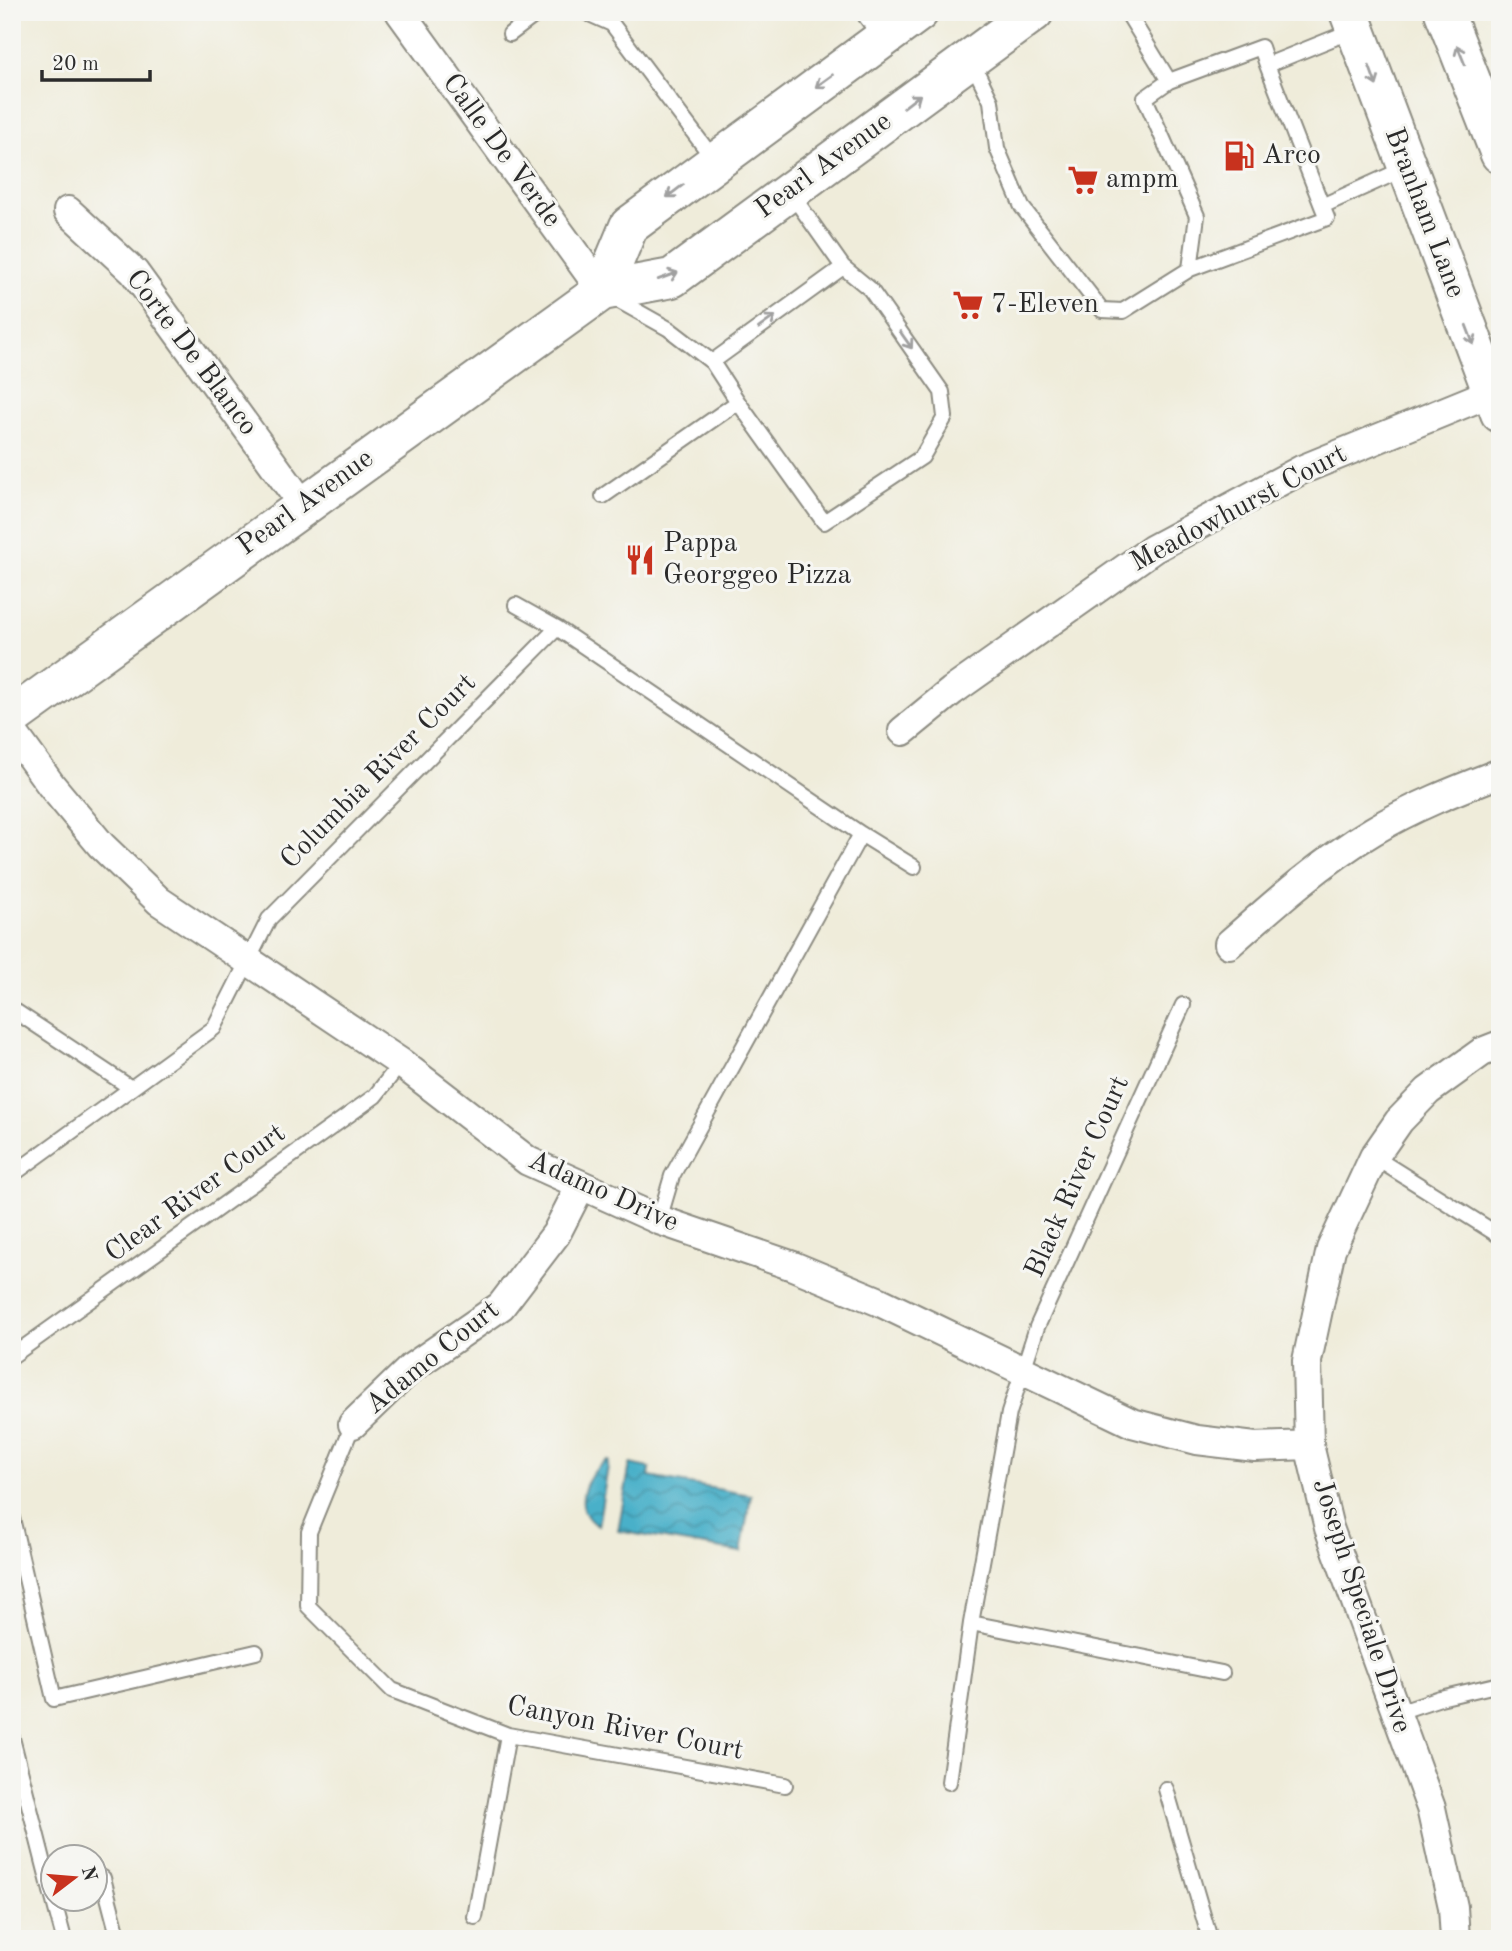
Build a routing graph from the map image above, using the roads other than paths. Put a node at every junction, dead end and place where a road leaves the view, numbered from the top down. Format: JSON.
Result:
{"nodes":[{"id":1,"x":400,"y":12,"type":"edge"},
{"id":2,"x":539,"y":12,"type":"edge"},
{"id":3,"x":585,"y":12,"type":"edge"},
{"id":4,"x":919,"y":12,"type":"edge"},
{"id":5,"x":1034,"y":12,"type":"edge"},
{"id":6,"x":1127,"y":12,"type":"edge"},
{"id":7,"x":1444,"y":12,"type":"edge"},
{"id":8,"x":1348,"y":18,"type":"edge"},
{"id":9,"x":880,"y":23,"type":"edge"},
{"id":10,"x":510,"y":34,"type":"dead end"},
{"id":11,"x":970,"y":59,"type":"junction"},
{"id":12,"x":1267,"y":65,"type":"junction"},
{"id":13,"x":1169,"y":81,"type":"junction"},
{"id":14,"x":1499,"y":149,"type":"edge"},
{"id":15,"x":715,"y":161,"type":"junction"},
{"id":16,"x":1407,"y":167,"type":"junction"},
{"id":17,"x":790,"y":192,"type":"junction"},
{"id":18,"x":1322,"y":206,"type":"junction"},
{"id":19,"x":68,"y":211,"type":"dead end"},
{"id":20,"x":843,"y":267,"type":"junction"},
{"id":21,"x":1190,"y":269,"type":"junction"},
{"id":22,"x":602,"y":291,"type":"junction"},
{"id":23,"x":712,"y":362,"type":"junction"},
{"id":24,"x":738,"y":402,"type":"junction"},
{"id":25,"x":1496,"y":403,"type":"edge"},
{"id":26,"x":603,"y":496,"type":"dead end"},
{"id":27,"x":303,"y":505,"type":"junction"},
{"id":28,"x":516,"y":605,"type":"dead end"},
{"id":29,"x":557,"y":628,"type":"junction"},
{"id":30,"x":12,"y":717,"type":"edge"},
{"id":31,"x":12,"y":731,"type":"edge"},
{"id":32,"x":903,"y":731,"type":"dead end"},
{"id":33,"x":1500,"y":773,"type":"edge"},
{"id":34,"x":861,"y":834,"type":"junction"},
{"id":35,"x":914,"y":867,"type":"dead end"},
{"id":36,"x":1229,"y":944,"type":"dead end"},
{"id":37,"x":248,"y":960,"type":"junction"},
{"id":38,"x":1183,"y":1005,"type":"dead end"},
{"id":39,"x":12,"y":1009,"type":"edge"},
{"id":40,"x":1500,"y":1045,"type":"edge"},
{"id":41,"x":401,"y":1063,"type":"junction"},
{"id":42,"x":131,"y":1088,"type":"junction"},
{"id":43,"x":1374,"y":1157,"type":"junction"},
{"id":44,"x":12,"y":1175,"type":"edge"},
{"id":45,"x":581,"y":1185,"type":"junction"},
{"id":46,"x":659,"y":1220,"type":"junction"},
{"id":47,"x":1500,"y":1236,"type":"edge"},
{"id":48,"x":12,"y":1356,"type":"edge"},
{"id":49,"x":1023,"y":1370,"type":"junction"},
{"id":50,"x":353,"y":1424,"type":"joint"},
{"id":51,"x":1309,"y":1445,"type":"junction"},
{"id":52,"x":12,"y":1518,"type":"edge"},
{"id":53,"x":971,"y":1623,"type":"junction"},
{"id":54,"x":256,"y":1652,"type":"dead end"},
{"id":55,"x":1222,"y":1674,"type":"dead end"},
{"id":56,"x":1500,"y":1684,"type":"edge"},
{"id":57,"x":1395,"y":1713,"type":"junction"},
{"id":58,"x":508,"y":1735,"type":"junction"},
{"id":59,"x":12,"y":1738,"type":"edge"},
{"id":60,"x":949,"y":1782,"type":"dead end"},
{"id":61,"x":785,"y":1784,"type":"dead end"},
{"id":62,"x":1166,"y":1789,"type":"dead end"},
{"id":63,"x":39,"y":1842,"type":"edge"},
{"id":64,"x":108,"y":1897,"type":"edge"},
{"id":65,"x":57,"y":1912,"type":"edge"},
{"id":66,"x":475,"y":1917,"type":"dead end"},
{"id":67,"x":64,"y":1939,"type":"edge"},
{"id":68,"x":119,"y":1939,"type":"edge"},
{"id":69,"x":1210,"y":1939,"type":"edge"},
{"id":70,"x":1455,"y":1939,"type":"edge"}],
"edges":[{"from":1,"to":22,"type":"street","name":"Calle De Verde"},
{"from":2,"to":10,"type":"lane"},
{"from":3,"to":15,"type":"lane"},
{"from":4,"to":9,"type":"street"},
{"from":5,"to":11,"type":"street","name":"Pearl Avenue"},
{"from":6,"to":13,"type":"lane"},
{"from":14,"to":7,"type":"street","one_way":true},
{"from":8,"to":12,"type":"lane"},
{"from":8,"to":16,"type":"street","name":"Branham Lane","one_way":true},
{"from":9,"to":15,"type":"street","one_way":true},
{"from":17,"to":11,"type":"street","name":"Pearl Avenue","one_way":true},
{"from":11,"to":21,"type":"lane"},
{"from":12,"to":13,"type":"lane"},
{"from":12,"to":18,"type":"lane"},
{"from":13,"to":21,"type":"lane"},
{"from":15,"to":22,"type":"street","one_way":true},
{"from":16,"to":18,"type":"lane"},
{"from":16,"to":25,"type":"street","name":"Branham Lane","one_way":true},
{"from":17,"to":20,"type":"lane"},
{"from":22,"to":17,"type":"street","name":"Pearl Avenue","one_way":true},
{"from":18,"to":21,"type":"lane"},
{"from":19,"to":27,"type":"street","name":"Corte De Blanco"},
{"from":23,"to":20,"type":"lane","one_way":true},
{"from":20,"to":24,"type":"lane","one_way":true},
{"from":22,"to":23,"type":"lane"},
{"from":22,"to":27,"type":"street","name":"Pearl Avenue"},
{"from":23,"to":24,"type":"lane"},
{"from":24,"to":26,"type":"lane"},
{"from":25,"to":32,"type":"street","name":"Meadowhurst Court"},
{"from":27,"to":30,"type":"street","name":"Pearl Avenue"},
{"from":28,"to":29,"type":"lane"},
{"from":29,"to":34,"type":"lane"},
{"from":29,"to":37,"type":"lane","name":"Columbia River Court"},
{"from":31,"to":37,"type":"street","name":"Adamo Drive"},
{"from":33,"to":36,"type":"street"},
{"from":34,"to":35,"type":"lane"},
{"from":34,"to":46,"type":"lane"},
{"from":37,"to":41,"type":"street","name":"Adamo Drive"},
{"from":37,"to":42,"type":"lane","name":"Columbia River Court"},
{"from":38,"to":49,"type":"lane","name":"Black River Court"},
{"from":39,"to":42,"type":"lane"},
{"from":40,"to":43,"type":"street","name":"Joseph Speciale Drive"},
{"from":41,"to":45,"type":"street","name":"Adamo Drive"},
{"from":41,"to":48,"type":"lane","name":"Clear River Court"},
{"from":42,"to":44,"type":"lane","name":"Columbia River Court"},
{"from":43,"to":47,"type":"lane"},
{"from":43,"to":51,"type":"street","name":"Joseph Speciale Drive"},
{"from":45,"to":46,"type":"street","name":"Adamo Drive"},
{"from":45,"to":50,"type":"street","name":"Adamo Court"},
{"from":46,"to":49,"type":"street","name":"Adamo Drive"},
{"from":49,"to":51,"type":"street","name":"Adamo Drive"},
{"from":49,"to":53,"type":"lane","name":"Black River Court"},
{"from":50,"to":58,"type":"lane","name":"Canyon River Court"},
{"from":51,"to":57,"type":"street","name":"Joseph Speciale Drive"},
{"from":52,"to":54,"type":"lane"},
{"from":53,"to":55,"type":"lane"},
{"from":53,"to":60,"type":"lane","name":"Black River Court"},
{"from":56,"to":57,"type":"lane"},
{"from":57,"to":70,"type":"street","name":"Joseph Speciale Drive"},
{"from":58,"to":61,"type":"lane","name":"Canyon River Court"},
{"from":58,"to":66,"type":"lane"},
{"from":59,"to":63,"type":"lane"},
{"from":62,"to":69,"type":"lane"},
{"from":64,"to":68,"type":"lane"},
{"from":65,"to":67,"type":"lane"}]}
